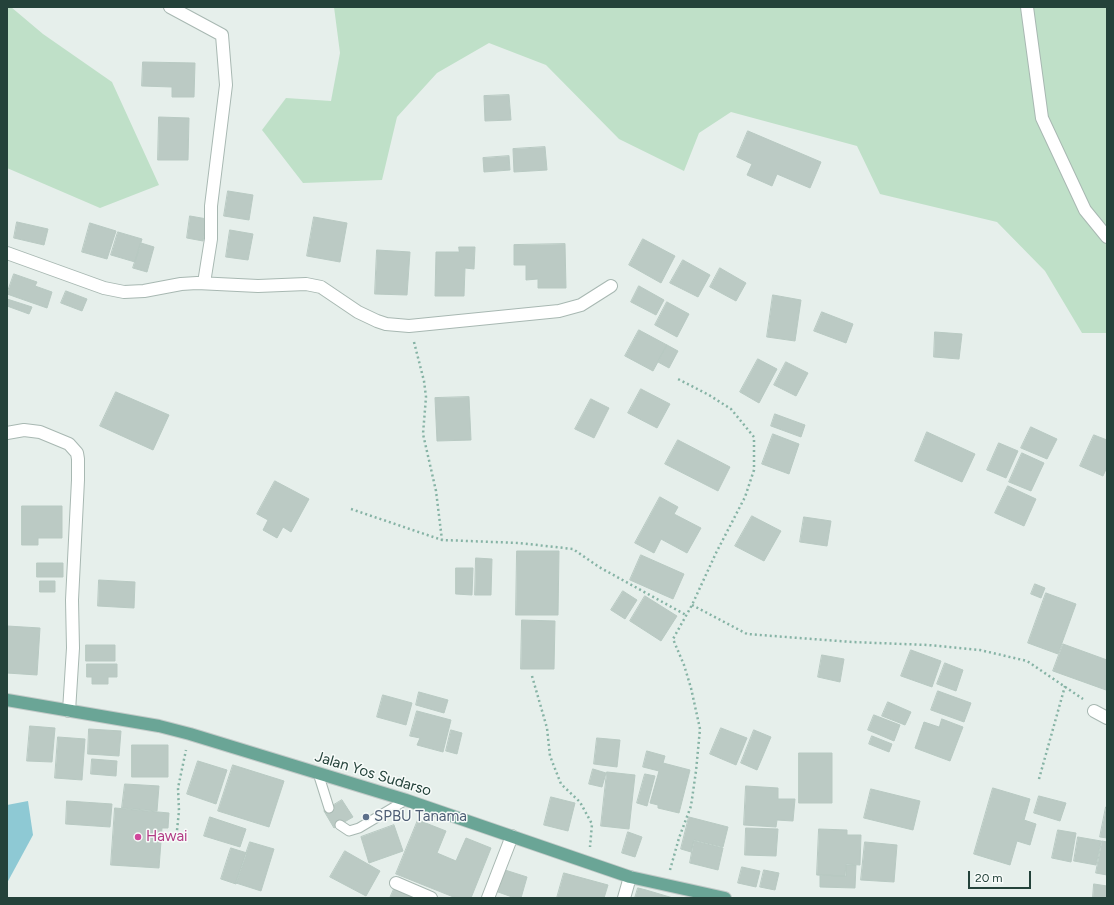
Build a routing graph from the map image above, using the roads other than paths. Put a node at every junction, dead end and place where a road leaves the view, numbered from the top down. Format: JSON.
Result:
{"nodes":[{"id":1,"x":170,"y":7,"type":"edge"},
{"id":2,"x":1027,"y":7,"type":"edge"},
{"id":3,"x":1107,"y":237,"type":"edge"},
{"id":4,"x":7,"y":253,"type":"edge"},
{"id":5,"x":204,"y":283,"type":"junction"},
{"id":6,"x":611,"y":286,"type":"dead end"},
{"id":7,"x":7,"y":433,"type":"edge"},
{"id":8,"x":7,"y":700,"type":"edge"},
{"id":9,"x":69,"y":711,"type":"junction"},
{"id":10,"x":1094,"y":711,"type":"road end"},
{"id":11,"x":1107,"y":718,"type":"edge"},
{"id":12,"x":318,"y":773,"type":"junction"},
{"id":13,"x":406,"y":800,"type":"junction"},
{"id":14,"x":329,"y":808,"type":"dead end"},
{"id":15,"x":340,"y":825,"type":"dead end"},
{"id":16,"x":512,"y":836,"type":"junction"},
{"id":17,"x":630,"y":877,"type":"junction"},
{"id":18,"x":396,"y":883,"type":"dead end"},
{"id":19,"x":431,"y":898,"type":"edge"},
{"id":20,"x":488,"y":898,"type":"edge"},
{"id":21,"x":624,"y":898,"type":"edge"},
{"id":22,"x":725,"y":898,"type":"edge"}],
"edges":[{"from":1,"to":5,"type":"street"},
{"from":2,"to":3,"type":"street"},
{"from":4,"to":5,"type":"street"},
{"from":5,"to":6,"type":"street"},
{"from":7,"to":9,"type":"street"},
{"from":8,"to":9,"type":"main road","name":"Jalan Yos Sudarso"},
{"from":9,"to":12,"type":"main road","name":"Jalan Yos Sudarso"},
{"from":10,"to":11,"type":"street"},
{"from":12,"to":13,"type":"main road","name":"Jalan Yos Sudarso"},
{"from":12,"to":14,"type":"lane"},
{"from":13,"to":15,"type":"lane"},
{"from":13,"to":16,"type":"main road","name":"Jalan Yos Sudarso"},
{"from":16,"to":17,"type":"main road","name":"Jalan Yos Sudarso"},
{"from":16,"to":20,"type":"street"},
{"from":17,"to":21,"type":"street"},
{"from":17,"to":22,"type":"main road","name":"Jalan Yos Sudarso"},
{"from":18,"to":19,"type":"street"}]}
